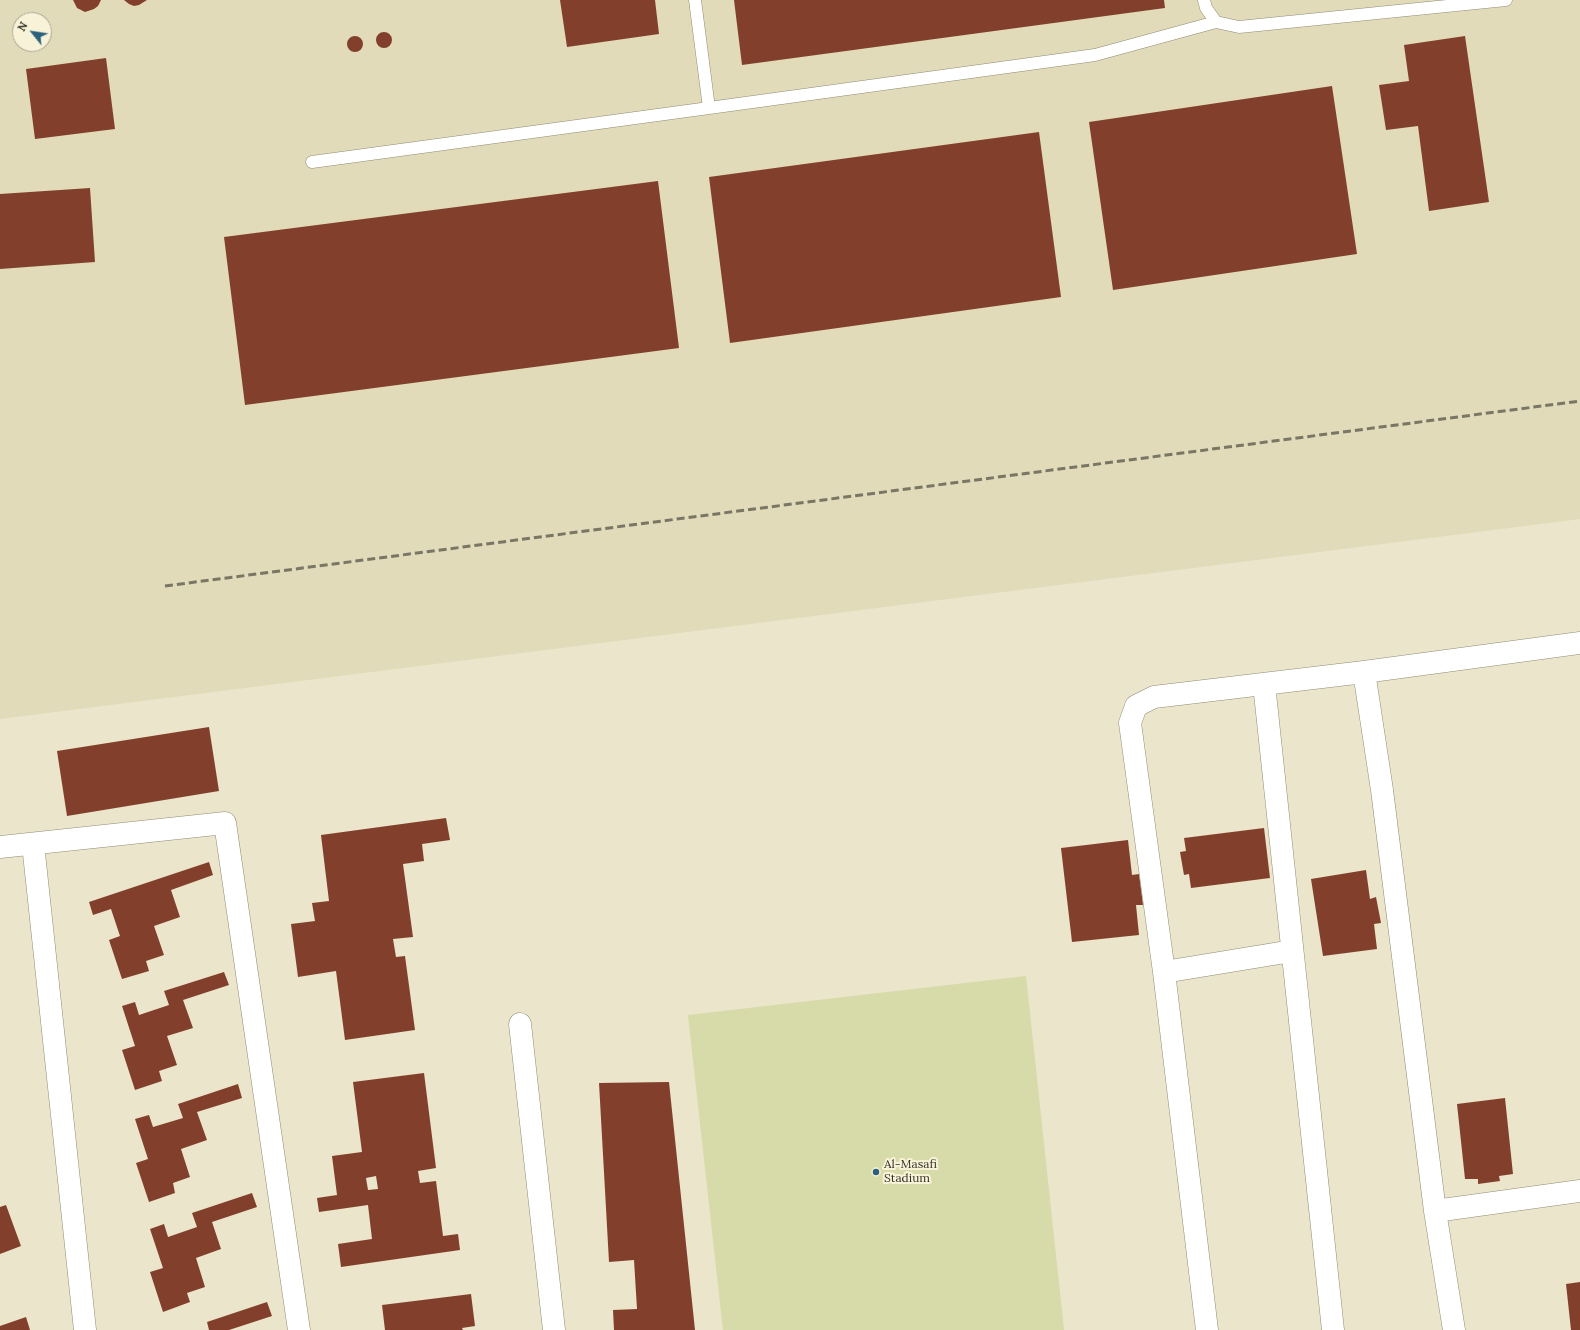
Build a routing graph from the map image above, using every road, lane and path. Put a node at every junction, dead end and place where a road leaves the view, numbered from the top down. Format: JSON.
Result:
{"nodes":[{"id":1,"x":695,"y":0,"type":"edge"},
{"id":2,"x":1204,"y":0,"type":"edge"},
{"id":3,"x":1506,"y":0,"type":"edge"},
{"id":4,"x":1216,"y":22,"type":"junction"},
{"id":5,"x":709,"y":108,"type":"junction"},
{"id":6,"x":312,"y":162,"type":"dead end"},
{"id":7,"x":1580,"y":643,"type":"edge"},
{"id":8,"x":1364,"y":672,"type":"junction"},
{"id":9,"x":1264,"y":684,"type":"junction"},
{"id":10,"x":33,"y":844,"type":"junction"},
{"id":11,"x":0,"y":847,"type":"edge"},
{"id":12,"x":1292,"y":951,"type":"junction"},
{"id":13,"x":1164,"y":972,"type":"junction"},
{"id":14,"x":520,"y":1024,"type":"dead end"},
{"id":15,"x":1580,"y":1192,"type":"edge"},
{"id":16,"x":1435,"y":1211,"type":"junction"},
{"id":17,"x":85,"y":1330,"type":"edge"},
{"id":18,"x":299,"y":1330,"type":"edge"},
{"id":19,"x":554,"y":1330,"type":"edge"},
{"id":20,"x":1207,"y":1330,"type":"edge"},
{"id":21,"x":1333,"y":1330,"type":"edge"},
{"id":22,"x":1454,"y":1330,"type":"edge"}],
"edges":[{"from":1,"to":5,"type":"lane"},
{"from":2,"to":4,"type":"lane"},
{"from":3,"to":4,"type":"lane"},
{"from":4,"to":5,"type":"lane"},
{"from":5,"to":6,"type":"lane"},
{"from":7,"to":8,"type":"street"},
{"from":8,"to":9,"type":"street"},
{"from":8,"to":16,"type":"street"},
{"from":9,"to":12,"type":"street"},
{"from":9,"to":13,"type":"street"},
{"from":10,"to":11,"type":"street"},
{"from":10,"to":17,"type":"street"},
{"from":10,"to":18,"type":"street"},
{"from":12,"to":13,"type":"street"},
{"from":12,"to":21,"type":"street"},
{"from":13,"to":20,"type":"street"},
{"from":14,"to":19,"type":"street"},
{"from":15,"to":16,"type":"street"},
{"from":16,"to":22,"type":"street"}]}
